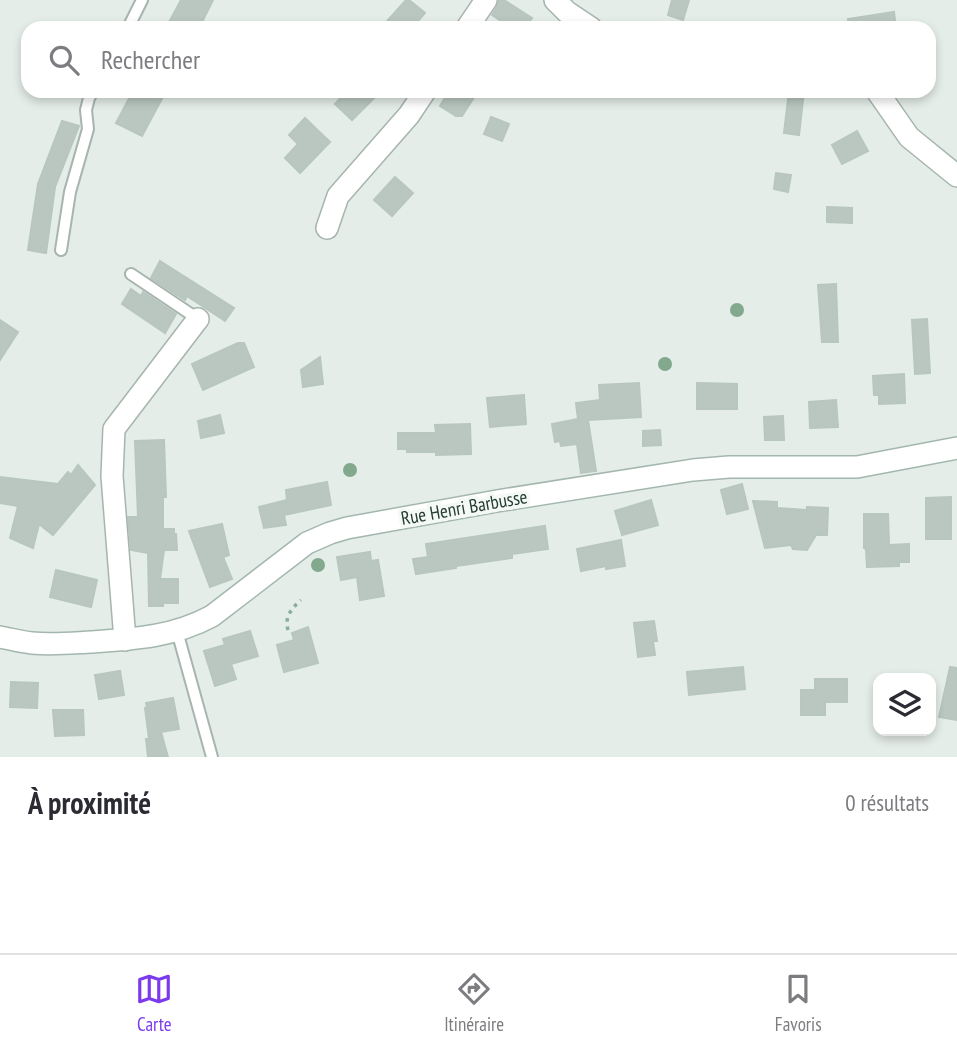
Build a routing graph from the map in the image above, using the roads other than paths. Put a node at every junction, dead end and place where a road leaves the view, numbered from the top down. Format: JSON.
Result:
{"nodes":[{"id":1,"x":142,"y":0,"type":"edge"},
{"id":2,"x":486,"y":0,"type":"edge"},
{"id":3,"x":555,"y":0,"type":"edge"},
{"id":4,"x":132,"y":21,"type":"edge"},
{"id":5,"x":472,"y":21,"type":"edge"},
{"id":6,"x":581,"y":21,"type":"edge"},
{"id":7,"x":89,"y":98,"type":"edge"},
{"id":8,"x":421,"y":98,"type":"edge"},
{"id":9,"x":882,"y":98,"type":"edge"},
{"id":10,"x":957,"y":176,"type":"edge"},
{"id":11,"x":327,"y":228,"type":"dead end"},
{"id":12,"x":61,"y":250,"type":"dead end"},
{"id":13,"x":131,"y":274,"type":"dead end"},
{"id":14,"x":198,"y":319,"type":"joint"},
{"id":15,"x":957,"y":448,"type":"edge"},
{"id":16,"x":177,"y":631,"type":"junction"},
{"id":17,"x":0,"y":637,"type":"edge"},
{"id":18,"x":125,"y":639,"type":"junction"},
{"id":19,"x":212,"y":757,"type":"edge"}],
"edges":[{"from":1,"to":4,"type":"lane"},
{"from":2,"to":5,"type":"street"},
{"from":3,"to":6,"type":"street"},
{"from":7,"to":12,"type":"lane"},
{"from":8,"to":11,"type":"street"},
{"from":9,"to":10,"type":"street"},
{"from":13,"to":14,"type":"lane"},
{"from":14,"to":18,"type":"street"},
{"from":15,"to":16,"type":"street","name":"Rue Henri Barbusse"},
{"from":16,"to":18,"type":"street","name":"Rue Henri Barbusse"},
{"from":16,"to":19,"type":"lane"},
{"from":17,"to":18,"type":"street","name":"Rue Henri Barbusse"}]}
